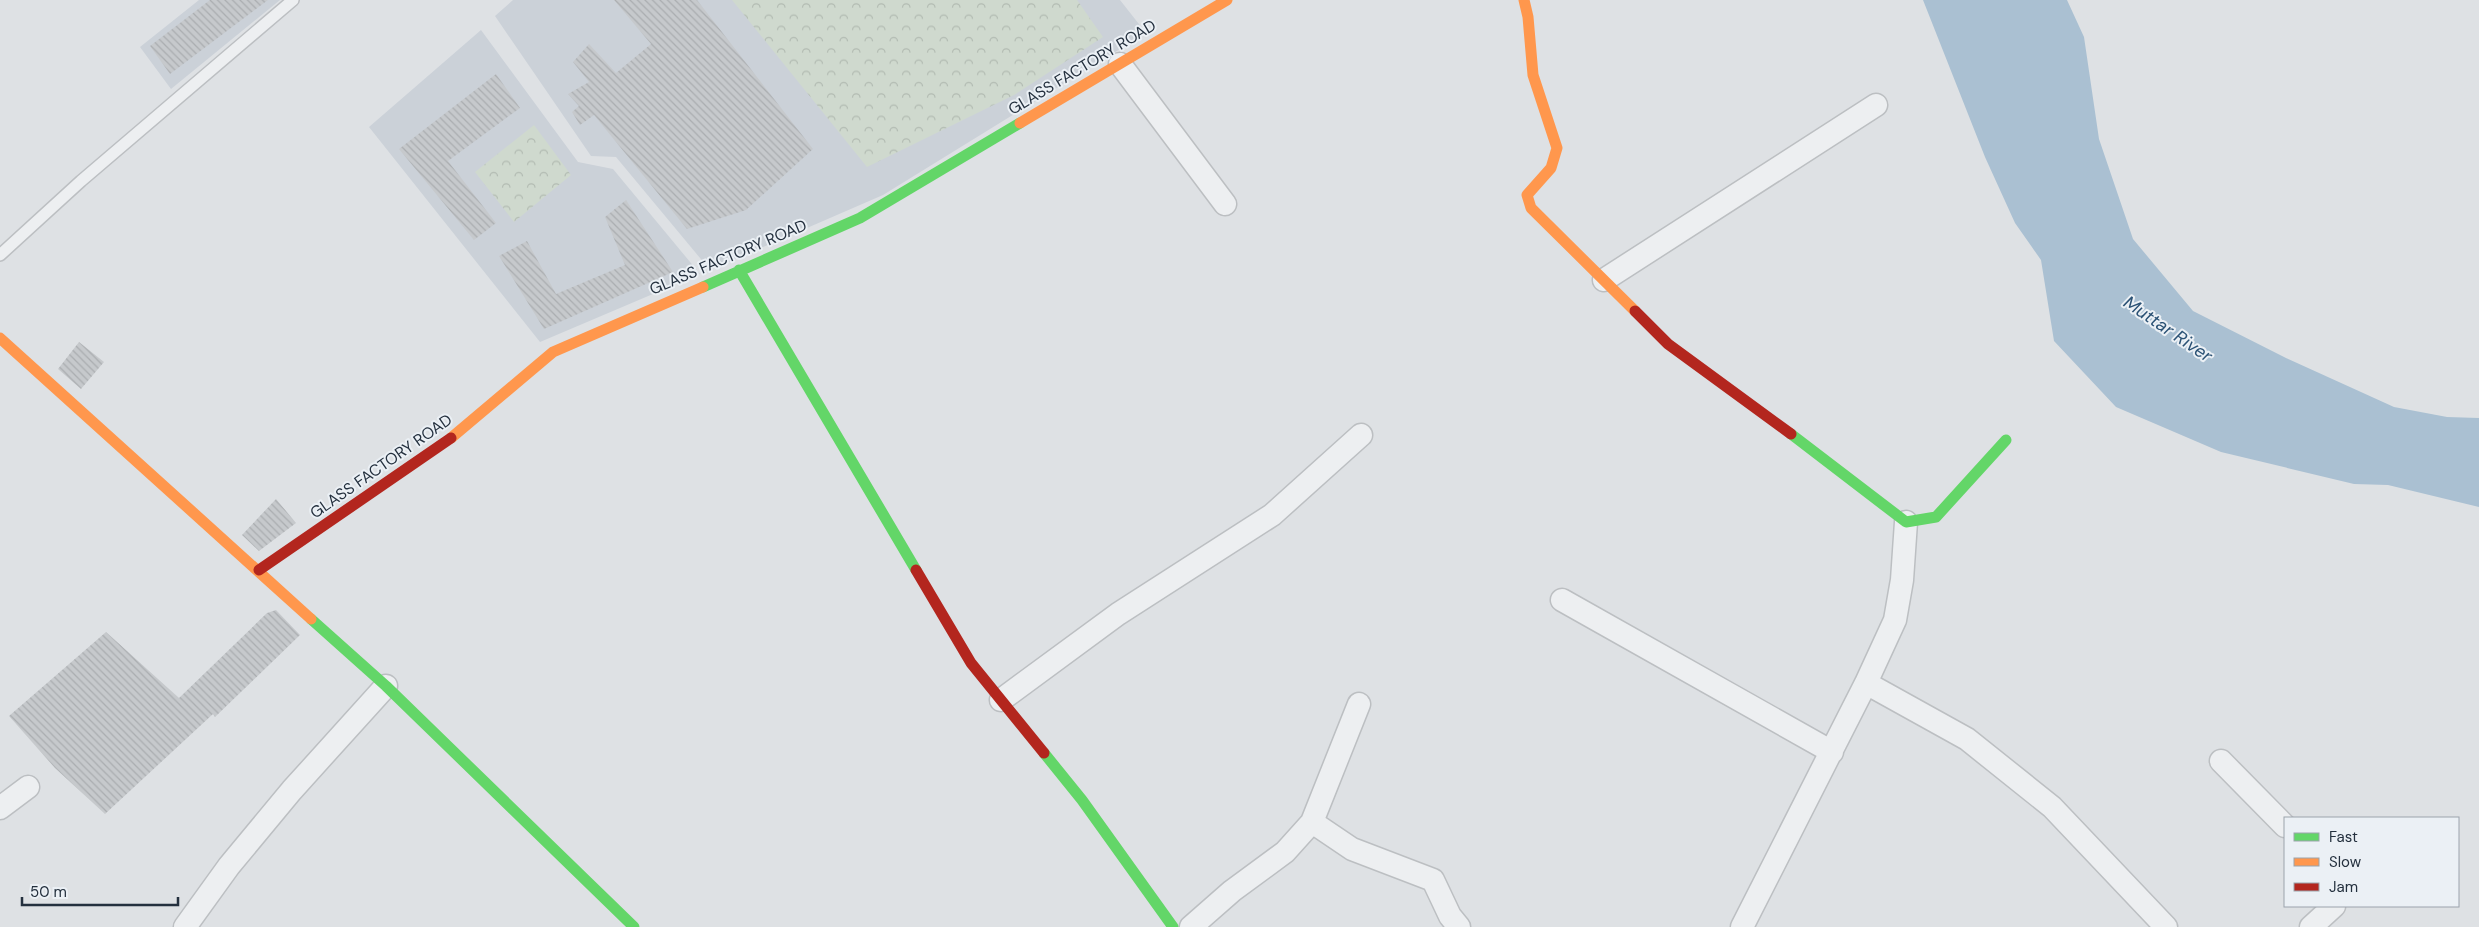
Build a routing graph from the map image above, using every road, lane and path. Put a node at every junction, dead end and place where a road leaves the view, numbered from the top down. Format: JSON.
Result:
{"nodes":[{"id":1,"x":293,"y":0,"type":"edge"},
{"id":2,"x":1228,"y":0,"type":"edge"},
{"id":3,"x":1524,"y":0,"type":"edge"},
{"id":4,"x":1120,"y":64,"type":"junction"},
{"id":5,"x":1876,"y":105,"type":"dead end"},
{"id":6,"x":1224,"y":204,"type":"dead end"},
{"id":7,"x":0,"y":255,"type":"edge"},
{"id":8,"x":739,"y":270,"type":"junction"},
{"id":9,"x":1604,"y":280,"type":"junction"},
{"id":10,"x":0,"y":338,"type":"edge"},
{"id":11,"x":1361,"y":435,"type":"dead end"},
{"id":12,"x":2006,"y":440,"type":"dead end"},
{"id":13,"x":1906,"y":522,"type":"junction"},
{"id":14,"x":259,"y":570,"type":"junction"},
{"id":15,"x":1562,"y":600,"type":"dead end"},
{"id":16,"x":1866,"y":683,"type":"junction"},
{"id":17,"x":386,"y":686,"type":"junction"},
{"id":18,"x":1001,"y":700,"type":"junction"},
{"id":19,"x":1359,"y":704,"type":"dead end"},
{"id":20,"x":1832,"y":752,"type":"junction"},
{"id":21,"x":2221,"y":761,"type":"dead end"},
{"id":22,"x":28,"y":787,"type":"dead end"},
{"id":23,"x":0,"y":808,"type":"edge"},
{"id":24,"x":1312,"y":822,"type":"junction"},
{"id":25,"x":2284,"y":825,"type":"edge"},
{"id":26,"x":2333,"y":907,"type":"edge"},
{"id":27,"x":185,"y":927,"type":"edge"},
{"id":28,"x":634,"y":927,"type":"edge"},
{"id":29,"x":1173,"y":927,"type":"edge"},
{"id":30,"x":1191,"y":927,"type":"edge"},
{"id":31,"x":1459,"y":927,"type":"edge"},
{"id":32,"x":1742,"y":927,"type":"edge"},
{"id":33,"x":2166,"y":927,"type":"edge"},
{"id":34,"x":2311,"y":927,"type":"edge"}],
"edges":[{"from":1,"to":7,"type":"lane"},
{"from":2,"to":4,"type":"main road","name":"GLASS FACTORY ROAD"},
{"from":3,"to":9,"type":"main road"},
{"from":4,"to":6,"type":"street"},
{"from":4,"to":8,"type":"main road","name":"GLASS FACTORY ROAD"},
{"from":5,"to":9,"type":"street"},
{"from":8,"to":14,"type":"main road","name":"GLASS FACTORY ROAD"},
{"from":8,"to":18,"type":"main road"},
{"from":9,"to":13,"type":"main road"},
{"from":10,"to":14,"type":"main road"},
{"from":11,"to":18,"type":"street"},
{"from":12,"to":13,"type":"main road"},
{"from":13,"to":16,"type":"street"},
{"from":14,"to":17,"type":"main road"},
{"from":15,"to":20,"type":"street"},
{"from":16,"to":20,"type":"street"},
{"from":16,"to":33,"type":"street"},
{"from":17,"to":27,"type":"street"},
{"from":17,"to":28,"type":"main road"},
{"from":18,"to":29,"type":"main road"},
{"from":19,"to":24,"type":"street"},
{"from":20,"to":32,"type":"street"},
{"from":21,"to":25,"type":"street"},
{"from":22,"to":23,"type":"street"},
{"from":24,"to":30,"type":"street"},
{"from":24,"to":31,"type":"street"},
{"from":26,"to":34,"type":"street"}]}
